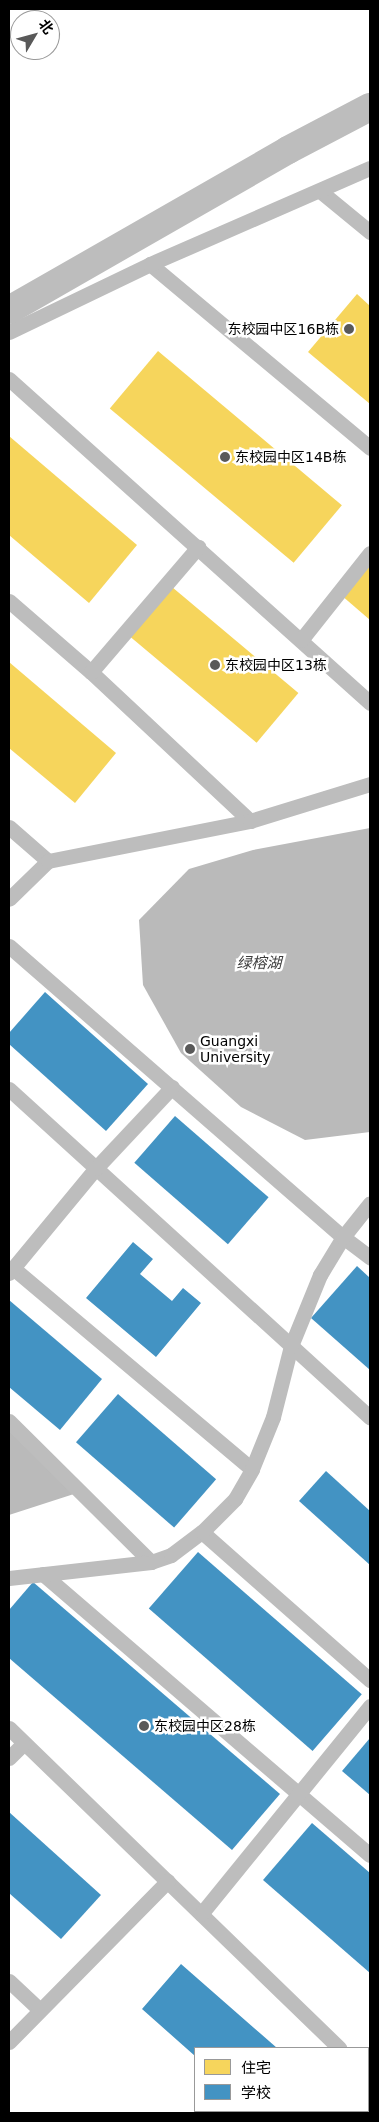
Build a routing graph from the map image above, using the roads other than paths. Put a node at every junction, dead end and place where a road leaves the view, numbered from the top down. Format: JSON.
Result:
{"nodes":[{"id":1,"x":370,"y":106,"type":"edge"},
{"id":2,"x":370,"y":168,"type":"edge"},
{"id":3,"x":320,"y":191,"type":"junction"},
{"id":4,"x":370,"y":232,"type":"edge"},
{"id":5,"x":150,"y":264,"type":"junction"},
{"id":6,"x":9,"y":310,"type":"edge"},
{"id":7,"x":9,"y":332,"type":"edge"},
{"id":8,"x":9,"y":379,"type":"edge"},
{"id":9,"x":370,"y":448,"type":"edge"},
{"id":10,"x":198,"y":547,"type":"junction"},
{"id":11,"x":370,"y":553,"type":"edge"},
{"id":12,"x":9,"y":601,"type":"edge"},
{"id":13,"x":301,"y":640,"type":"junction"},
{"id":14,"x":91,"y":672,"type":"junction"},
{"id":15,"x":370,"y":703,"type":"edge"},
{"id":16,"x":370,"y":784,"type":"edge"},
{"id":17,"x":250,"y":821,"type":"junction"},
{"id":18,"x":9,"y":827,"type":"edge"},
{"id":19,"x":48,"y":861,"type":"junction"},
{"id":20,"x":9,"y":899,"type":"edge"},
{"id":21,"x":9,"y":946,"type":"edge"},
{"id":22,"x":172,"y":1087,"type":"junction"},
{"id":23,"x":9,"y":1089,"type":"edge"},
{"id":24,"x":96,"y":1168,"type":"junction"},
{"id":25,"x":370,"y":1203,"type":"edge"},
{"id":26,"x":343,"y":1237,"type":"junction"},
{"id":27,"x":370,"y":1257,"type":"edge"},
{"id":28,"x":11,"y":1271,"type":"edge"},
{"id":29,"x":291,"y":1346,"type":"junction"},
{"id":30,"x":370,"y":1418,"type":"edge"},
{"id":31,"x":9,"y":1421,"type":"edge"},
{"id":32,"x":252,"y":1469,"type":"junction"},
{"id":33,"x":202,"y":1532,"type":"junction"},
{"id":34,"x":151,"y":1562,"type":"junction"},
{"id":35,"x":43,"y":1574,"type":"junction"},
{"id":36,"x":9,"y":1578,"type":"edge"},
{"id":37,"x":370,"y":1680,"type":"edge"},
{"id":38,"x":370,"y":1706,"type":"edge"},
{"id":39,"x":9,"y":1728,"type":"edge"},
{"id":40,"x":22,"y":1744,"type":"junction"},
{"id":41,"x":9,"y":1758,"type":"edge"},
{"id":42,"x":298,"y":1794,"type":"junction"},
{"id":43,"x":370,"y":1855,"type":"edge"},
{"id":44,"x":168,"y":1881,"type":"junction"},
{"id":45,"x":201,"y":1914,"type":"junction"},
{"id":46,"x":9,"y":1981,"type":"edge"},
{"id":47,"x":40,"y":2010,"type":"junction"},
{"id":48,"x":9,"y":2042,"type":"edge"},
{"id":49,"x":338,"y":2047,"type":"edge"}],
"edges":[{"from":1,"to":6,"type":"street"},
{"from":2,"to":3,"type":"lane"},
{"from":3,"to":4,"type":"lane"},
{"from":3,"to":5,"type":"lane"},
{"from":5,"to":7,"type":"lane"},
{"from":5,"to":9,"type":"lane"},
{"from":8,"to":10,"type":"lane"},
{"from":10,"to":13,"type":"lane"},
{"from":10,"to":14,"type":"lane"},
{"from":11,"to":13,"type":"lane"},
{"from":12,"to":14,"type":"lane"},
{"from":13,"to":15,"type":"lane"},
{"from":14,"to":17,"type":"lane"},
{"from":16,"to":17,"type":"lane"},
{"from":17,"to":19,"type":"lane"},
{"from":18,"to":19,"type":"lane"},
{"from":19,"to":20,"type":"lane"},
{"from":21,"to":22,"type":"lane"},
{"from":22,"to":24,"type":"lane"},
{"from":22,"to":26,"type":"lane"},
{"from":23,"to":24,"type":"lane"},
{"from":24,"to":28,"type":"lane"},
{"from":24,"to":29,"type":"lane"},
{"from":25,"to":26,"type":"lane"},
{"from":26,"to":27,"type":"lane"},
{"from":26,"to":29,"type":"lane"},
{"from":28,"to":32,"type":"lane"},
{"from":29,"to":30,"type":"lane"},
{"from":29,"to":32,"type":"lane"},
{"from":31,"to":34,"type":"lane"},
{"from":32,"to":33,"type":"lane"},
{"from":33,"to":34,"type":"lane"},
{"from":33,"to":37,"type":"lane"},
{"from":34,"to":35,"type":"lane"},
{"from":35,"to":36,"type":"lane"},
{"from":35,"to":42,"type":"lane"},
{"from":38,"to":42,"type":"lane"},
{"from":39,"to":40,"type":"lane"},
{"from":40,"to":41,"type":"lane"},
{"from":40,"to":44,"type":"lane"},
{"from":42,"to":43,"type":"lane"},
{"from":42,"to":45,"type":"lane"},
{"from":44,"to":45,"type":"lane"},
{"from":44,"to":47,"type":"lane"},
{"from":45,"to":49,"type":"lane"},
{"from":46,"to":47,"type":"lane"},
{"from":47,"to":48,"type":"lane"}]}
